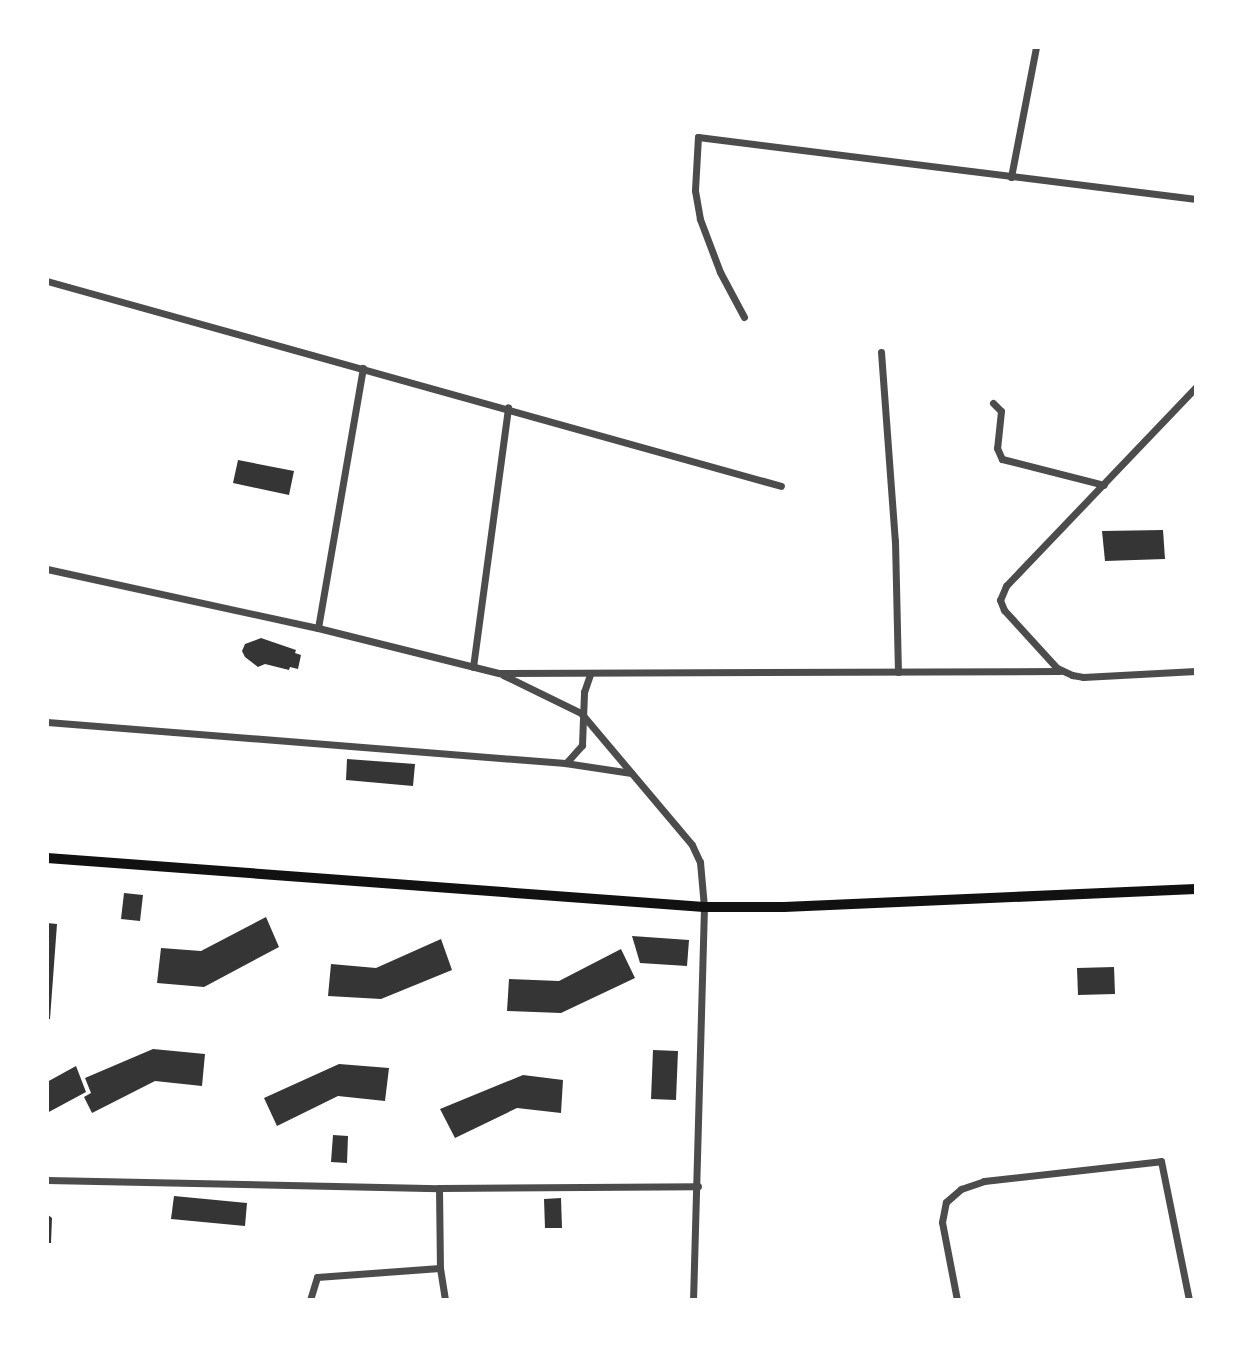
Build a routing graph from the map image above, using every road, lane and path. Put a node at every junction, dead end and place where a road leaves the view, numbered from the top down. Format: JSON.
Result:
{"nodes":[{"id":1,"x":1036,"y":47,"type":"edge"},
{"id":2,"x":1011,"y":177,"type":"junction"},
{"id":3,"x":1196,"y":199,"type":"edge"},
{"id":4,"x":47,"y":281,"type":"edge"},
{"id":5,"x":744,"y":317,"type":"dead end"},
{"id":6,"x":881,"y":352,"type":"dead end"},
{"id":7,"x":363,"y":368,"type":"junction"},
{"id":8,"x":1196,"y":387,"type":"edge"},
{"id":9,"x":993,"y":403,"type":"dead end"},
{"id":10,"x":508,"y":407,"type":"junction"},
{"id":11,"x":1104,"y":485,"type":"junction"},
{"id":12,"x":781,"y":486,"type":"dead end"},
{"id":13,"x":47,"y":569,"type":"edge"},
{"id":14,"x":318,"y":628,"type":"junction"},
{"id":15,"x":473,"y":667,"type":"junction"},
{"id":16,"x":1060,"y":671,"type":"junction"},
{"id":17,"x":1196,"y":671,"type":"edge"},
{"id":18,"x":898,"y":672,"type":"junction"},
{"id":19,"x":499,"y":673,"type":"junction"},
{"id":20,"x":590,"y":675,"type":"junction"},
{"id":21,"x":581,"y":713,"type":"junction"},
{"id":22,"x":47,"y":722,"type":"edge"},
{"id":23,"x":565,"y":763,"type":"junction"},
{"id":24,"x":631,"y":773,"type":"junction"},
{"id":25,"x":47,"y":858,"type":"edge"},
{"id":26,"x":1196,"y":889,"type":"edge"},
{"id":27,"x":704,"y":907,"type":"junction"},
{"id":28,"x":47,"y":1180,"type":"edge"},
{"id":29,"x":698,"y":1186,"type":"junction"},
{"id":30,"x":439,"y":1188,"type":"junction"},
{"id":31,"x":440,"y":1268,"type":"junction"},
{"id":32,"x":310,"y":1300,"type":"edge"},
{"id":33,"x":445,"y":1300,"type":"edge"},
{"id":34,"x":693,"y":1300,"type":"edge"},
{"id":35,"x":957,"y":1300,"type":"edge"},
{"id":36,"x":1189,"y":1300,"type":"edge"}],
"edges":[{"from":1,"to":2,"type":"street"},
{"from":2,"to":3,"type":"street"},
{"from":2,"to":5,"type":"street"},
{"from":4,"to":7,"type":"street"},
{"from":6,"to":18,"type":"street"},
{"from":7,"to":10,"type":"street"},
{"from":7,"to":14,"type":"street"},
{"from":8,"to":11,"type":"street"},
{"from":9,"to":11,"type":"street"},
{"from":10,"to":12,"type":"street"},
{"from":10,"to":15,"type":"street"},
{"from":11,"to":16,"type":"street"},
{"from":13,"to":14,"type":"street"},
{"from":14,"to":15,"type":"street"},
{"from":15,"to":19,"type":"street"},
{"from":16,"to":17,"type":"street"},
{"from":16,"to":18,"type":"street"},
{"from":18,"to":20,"type":"street"},
{"from":19,"to":20,"type":"street"},
{"from":19,"to":21,"type":"street"},
{"from":20,"to":21,"type":"street"},
{"from":21,"to":23,"type":"street"},
{"from":21,"to":24,"type":"street"},
{"from":22,"to":23,"type":"street"},
{"from":23,"to":24,"type":"street"},
{"from":24,"to":27,"type":"street"},
{"from":25,"to":27,"type":"main road"},
{"from":26,"to":27,"type":"main road"},
{"from":27,"to":29,"type":"street"},
{"from":28,"to":30,"type":"street"},
{"from":29,"to":30,"type":"street"},
{"from":29,"to":34,"type":"street"},
{"from":30,"to":31,"type":"street"},
{"from":31,"to":32,"type":"street"},
{"from":31,"to":33,"type":"street"},
{"from":35,"to":36,"type":"street"}]}
